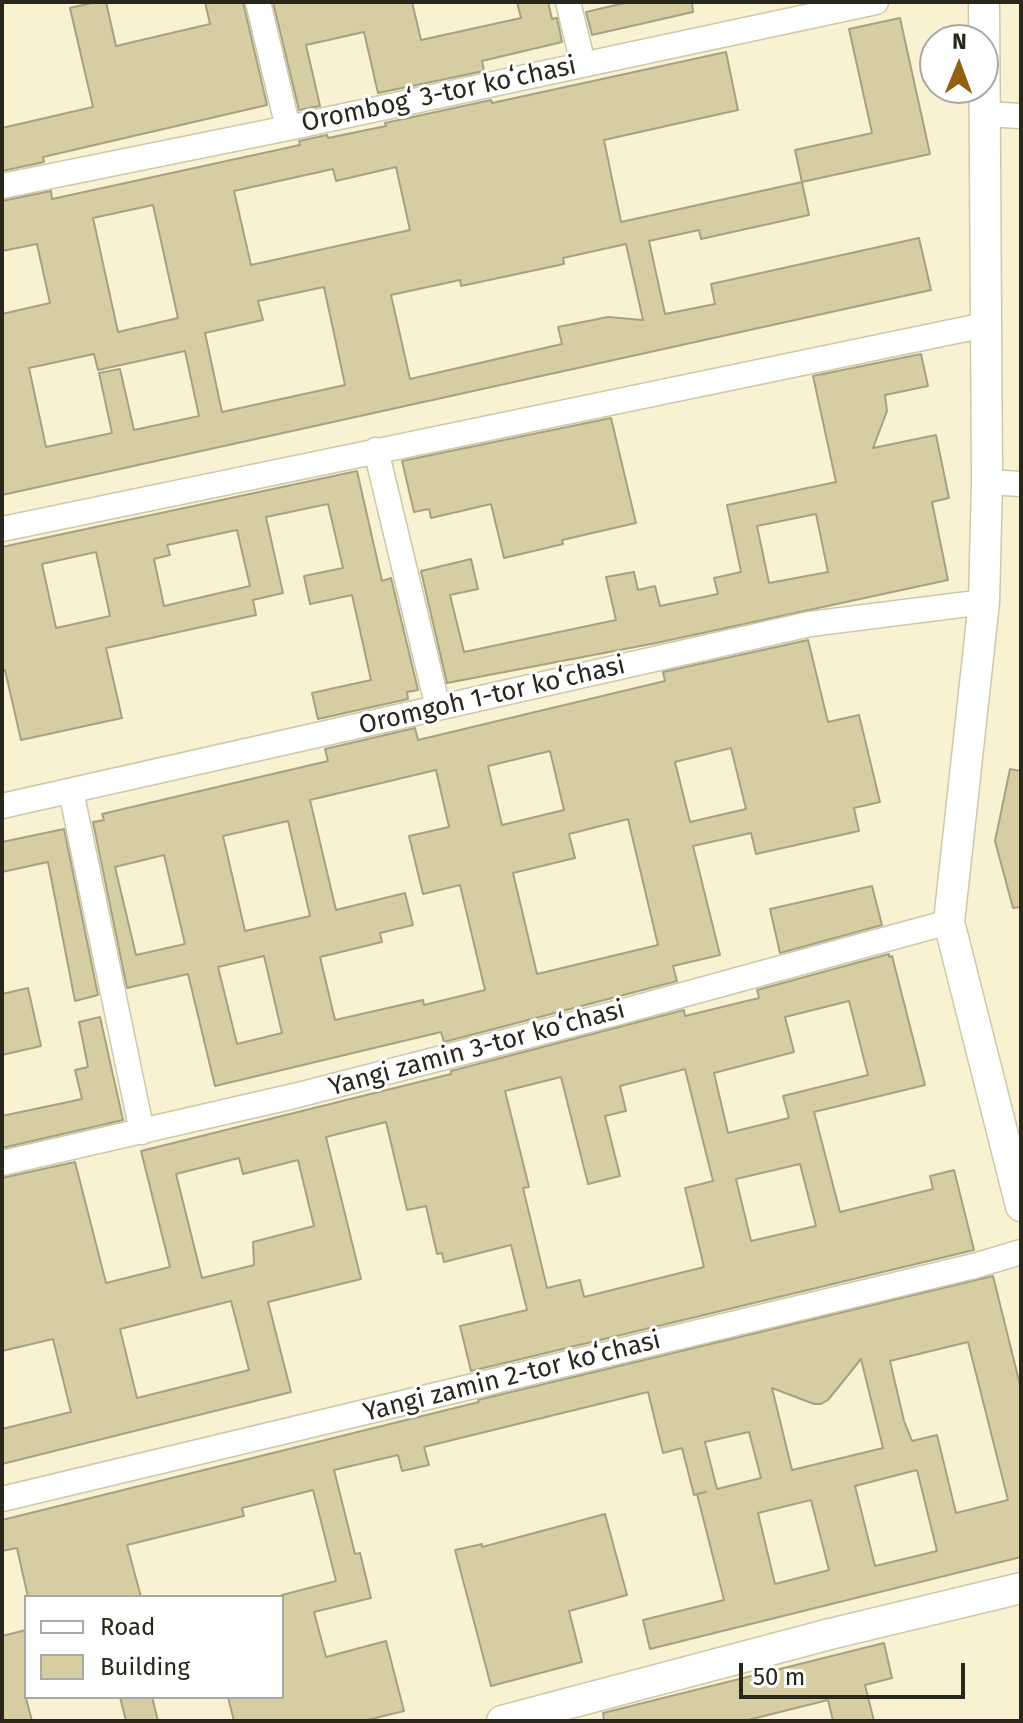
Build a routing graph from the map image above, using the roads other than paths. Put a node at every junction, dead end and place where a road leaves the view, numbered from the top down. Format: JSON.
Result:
{"nodes":[{"id":1,"x":258,"y":2,"type":"edge"},
{"id":2,"x":568,"y":2,"type":"edge"},
{"id":3,"x":876,"y":2,"type":"edge"},
{"id":4,"x":984,"y":2,"type":"edge"},
{"id":5,"x":583,"y":64,"type":"junction"},
{"id":6,"x":984,"y":114,"type":"junction"},
{"id":7,"x":1021,"y":116,"type":"edge"},
{"id":8,"x":288,"y":128,"type":"junction"},
{"id":9,"x":2,"y":186,"type":"edge"},
{"id":10,"x":985,"y":325,"type":"junction"},
{"id":11,"x":376,"y":450,"type":"junction"},
{"id":12,"x":987,"y":482,"type":"junction"},
{"id":13,"x":1021,"y":484,"type":"edge"},
{"id":14,"x":2,"y":529,"type":"edge"},
{"id":15,"x":984,"y":602,"type":"junction"},
{"id":16,"x":438,"y":708,"type":"junction"},
{"id":17,"x":71,"y":791,"type":"junction"},
{"id":18,"x":2,"y":806,"type":"edge"},
{"id":19,"x":949,"y":922,"type":"junction"},
{"id":20,"x":142,"y":1132,"type":"junction"},
{"id":21,"x":2,"y":1163,"type":"edge"},
{"id":22,"x":1021,"y":1206,"type":"edge"},
{"id":23,"x":1021,"y":1252,"type":"edge"},
{"id":24,"x":2,"y":1499,"type":"edge"},
{"id":25,"x":1021,"y":1588,"type":"edge"},
{"id":26,"x":502,"y":1721,"type":"edge"}],
"edges":[{"from":1,"to":8,"type":"street"},
{"from":2,"to":5,"type":"street"},
{"from":3,"to":5,"type":"street","name":"Orombogʻ 3-tor koʻchasi"},
{"from":4,"to":6,"type":"street"},
{"from":5,"to":8,"type":"street","name":"Orombogʻ 3-tor koʻchasi"},
{"from":6,"to":7,"type":"street"},
{"from":6,"to":10,"type":"street"},
{"from":8,"to":9,"type":"street","name":"Orombogʻ 3-tor koʻchasi"},
{"from":10,"to":11,"type":"street"},
{"from":10,"to":12,"type":"street"},
{"from":11,"to":14,"type":"street"},
{"from":11,"to":16,"type":"street"},
{"from":12,"to":13,"type":"street"},
{"from":12,"to":15,"type":"street"},
{"from":15,"to":16,"type":"street","name":"Oromgoh 1-tor koʻchasi"},
{"from":15,"to":19,"type":"street"},
{"from":16,"to":17,"type":"street","name":"Oromgoh 1-tor koʻchasi"},
{"from":17,"to":18,"type":"street","name":"Oromgoh 1-tor koʻchasi"},
{"from":17,"to":20,"type":"street"},
{"from":19,"to":20,"type":"street","name":"Yangi zamin 3-tor koʻchasi"},
{"from":19,"to":22,"type":"street"},
{"from":20,"to":21,"type":"street","name":"Yangi zamin 3-tor koʻchasi"},
{"from":23,"to":24,"type":"street","name":"Yangi zamin 2-tor koʻchasi"},
{"from":25,"to":26,"type":"street"}]}
